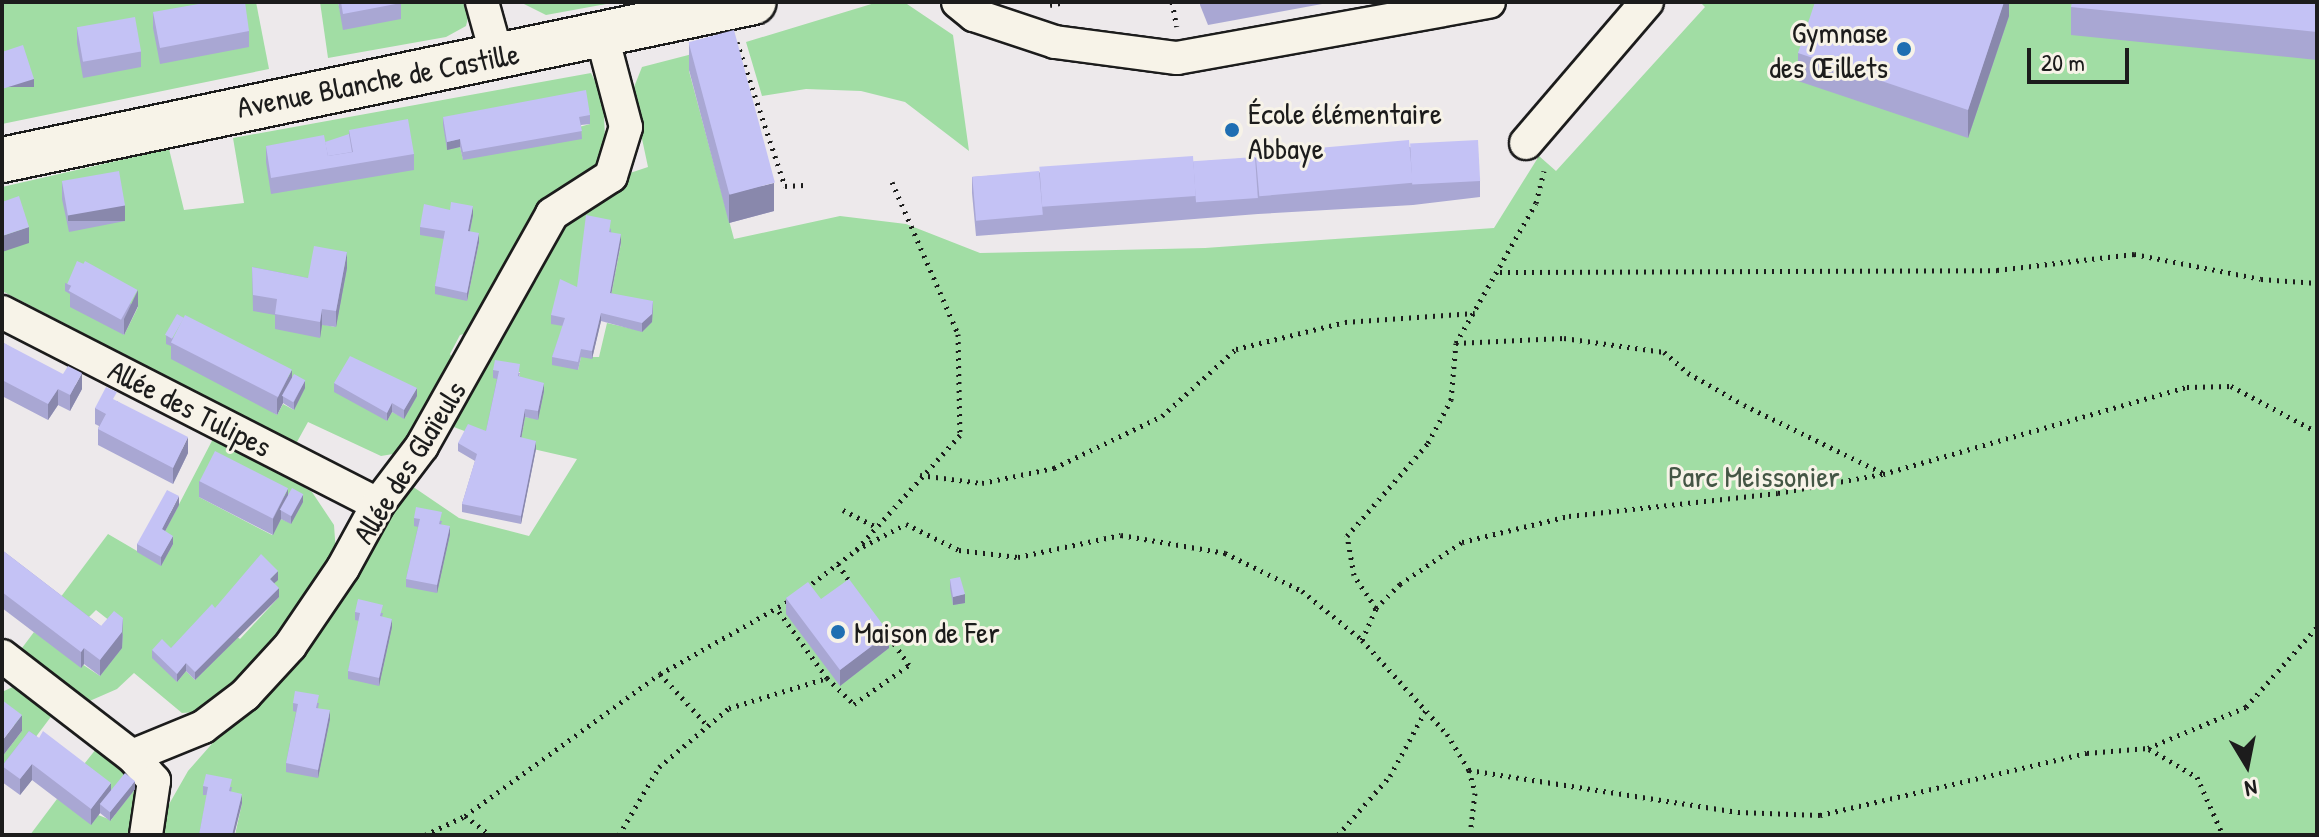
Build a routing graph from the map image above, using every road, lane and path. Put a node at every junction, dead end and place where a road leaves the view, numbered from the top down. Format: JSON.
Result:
{"nodes":[{"id":1,"x":482,"y":2,"type":"edge"},
{"id":2,"x":958,"y":2,"type":"edge"},
{"id":3,"x":1489,"y":2,"type":"edge"},
{"id":4,"x":1647,"y":2,"type":"edge"},
{"id":5,"x":744,"y":18,"type":"edge"},
{"id":6,"x":602,"y":36,"type":"junction"},
{"id":7,"x":497,"y":56,"type":"junction"},
{"id":8,"x":1536,"y":153,"type":"joint"},
{"id":9,"x":2,"y":160,"type":"edge"},
{"id":10,"x":892,"y":182,"type":"dead end"},
{"id":11,"x":804,"y":185,"type":"dead end"},
{"id":12,"x":1500,"y":272,"type":"junction"},
{"id":13,"x":2317,"y":283,"type":"edge"},
{"id":14,"x":2,"y":312,"type":"edge"},
{"id":15,"x":1475,"y":313,"type":"junction"},
{"id":16,"x":1456,"y":343,"type":"junction"},
{"id":17,"x":2317,"y":432,"type":"edge"},
{"id":18,"x":1883,"y":474,"type":"junction"},
{"id":19,"x":920,"y":475,"type":"junction"},
{"id":20,"x":378,"y":504,"type":"junction"},
{"id":21,"x":843,"y":510,"type":"dead end"},
{"id":22,"x":876,"y":527,"type":"junction"},
{"id":23,"x":856,"y":550,"type":"junction"},
{"id":24,"x":838,"y":564,"type":"junction"},
{"id":25,"x":856,"y":589,"type":"edge"},
{"id":26,"x":1376,"y":608,"type":"junction"},
{"id":27,"x":777,"y":609,"type":"junction"},
{"id":28,"x":882,"y":627,"type":"edge"},
{"id":29,"x":2317,"y":627,"type":"edge"},
{"id":30,"x":1362,"y":640,"type":"junction"},
{"id":31,"x":2,"y":656,"type":"edge"},
{"id":32,"x":660,"y":674,"type":"junction"},
{"id":33,"x":827,"y":678,"type":"junction"},
{"id":34,"x":1426,"y":710,"type":"junction"},
{"id":35,"x":708,"y":726,"type":"junction"},
{"id":36,"x":2148,"y":748,"type":"junction"},
{"id":37,"x":132,"y":756,"type":"junction"},
{"id":38,"x":1469,"y":770,"type":"junction"},
{"id":39,"x":465,"y":816,"type":"junction"},
{"id":40,"x":146,"y":835,"type":"edge"},
{"id":41,"x":425,"y":835,"type":"edge"},
{"id":42,"x":490,"y":835,"type":"edge"},
{"id":43,"x":619,"y":835,"type":"edge"},
{"id":44,"x":1338,"y":835,"type":"edge"},
{"id":45,"x":1470,"y":835,"type":"edge"},
{"id":46,"x":2223,"y":835,"type":"edge"}],
"edges":[{"from":1,"to":7,"type":"street"},
{"from":2,"to":3,"type":"street"},
{"from":4,"to":8,"type":"street"},
{"from":5,"to":6,"type":"street","name":"Avenue Blanche de Castille"},
{"from":5,"to":11,"type":"path"},
{"from":6,"to":7,"type":"street","name":"Avenue Blanche de Castille"},
{"from":6,"to":20,"type":"street","name":"Allée des Glaïeuls"},
{"from":7,"to":9,"type":"street","name":"Avenue Blanche de Castille"},
{"from":8,"to":12,"type":"path"},
{"from":10,"to":19,"type":"path"},
{"from":12,"to":13,"type":"path"},
{"from":12,"to":15,"type":"path"},
{"from":14,"to":20,"type":"street","name":"Allée des Tulipes"},
{"from":15,"to":16,"type":"path"},
{"from":15,"to":19,"type":"path"},
{"from":16,"to":18,"type":"path"},
{"from":16,"to":26,"type":"path"},
{"from":17,"to":18,"type":"path"},
{"from":18,"to":26,"type":"path"},
{"from":19,"to":22,"type":"path"},
{"from":20,"to":37,"type":"street","name":"Allée des Glaïeuls"},
{"from":21,"to":22,"type":"path"},
{"from":22,"to":23,"type":"path"},
{"from":23,"to":24,"type":"path"},
{"from":23,"to":30,"type":"path"},
{"from":24,"to":25,"type":"path"},
{"from":24,"to":27,"type":"path"},
{"from":26,"to":30,"type":"path"},
{"from":27,"to":32,"type":"path"},
{"from":27,"to":33,"type":"path"},
{"from":28,"to":33,"type":"path"},
{"from":29,"to":36,"type":"path"},
{"from":30,"to":34,"type":"path"},
{"from":31,"to":37,"type":"street"},
{"from":32,"to":35,"type":"path"},
{"from":32,"to":39,"type":"path"},
{"from":33,"to":35,"type":"path"},
{"from":34,"to":38,"type":"path"},
{"from":34,"to":44,"type":"path"},
{"from":35,"to":43,"type":"path"},
{"from":36,"to":38,"type":"path"},
{"from":36,"to":46,"type":"path"},
{"from":37,"to":40,"type":"street"},
{"from":38,"to":45,"type":"path"},
{"from":39,"to":41,"type":"path"},
{"from":39,"to":42,"type":"path"}]}
